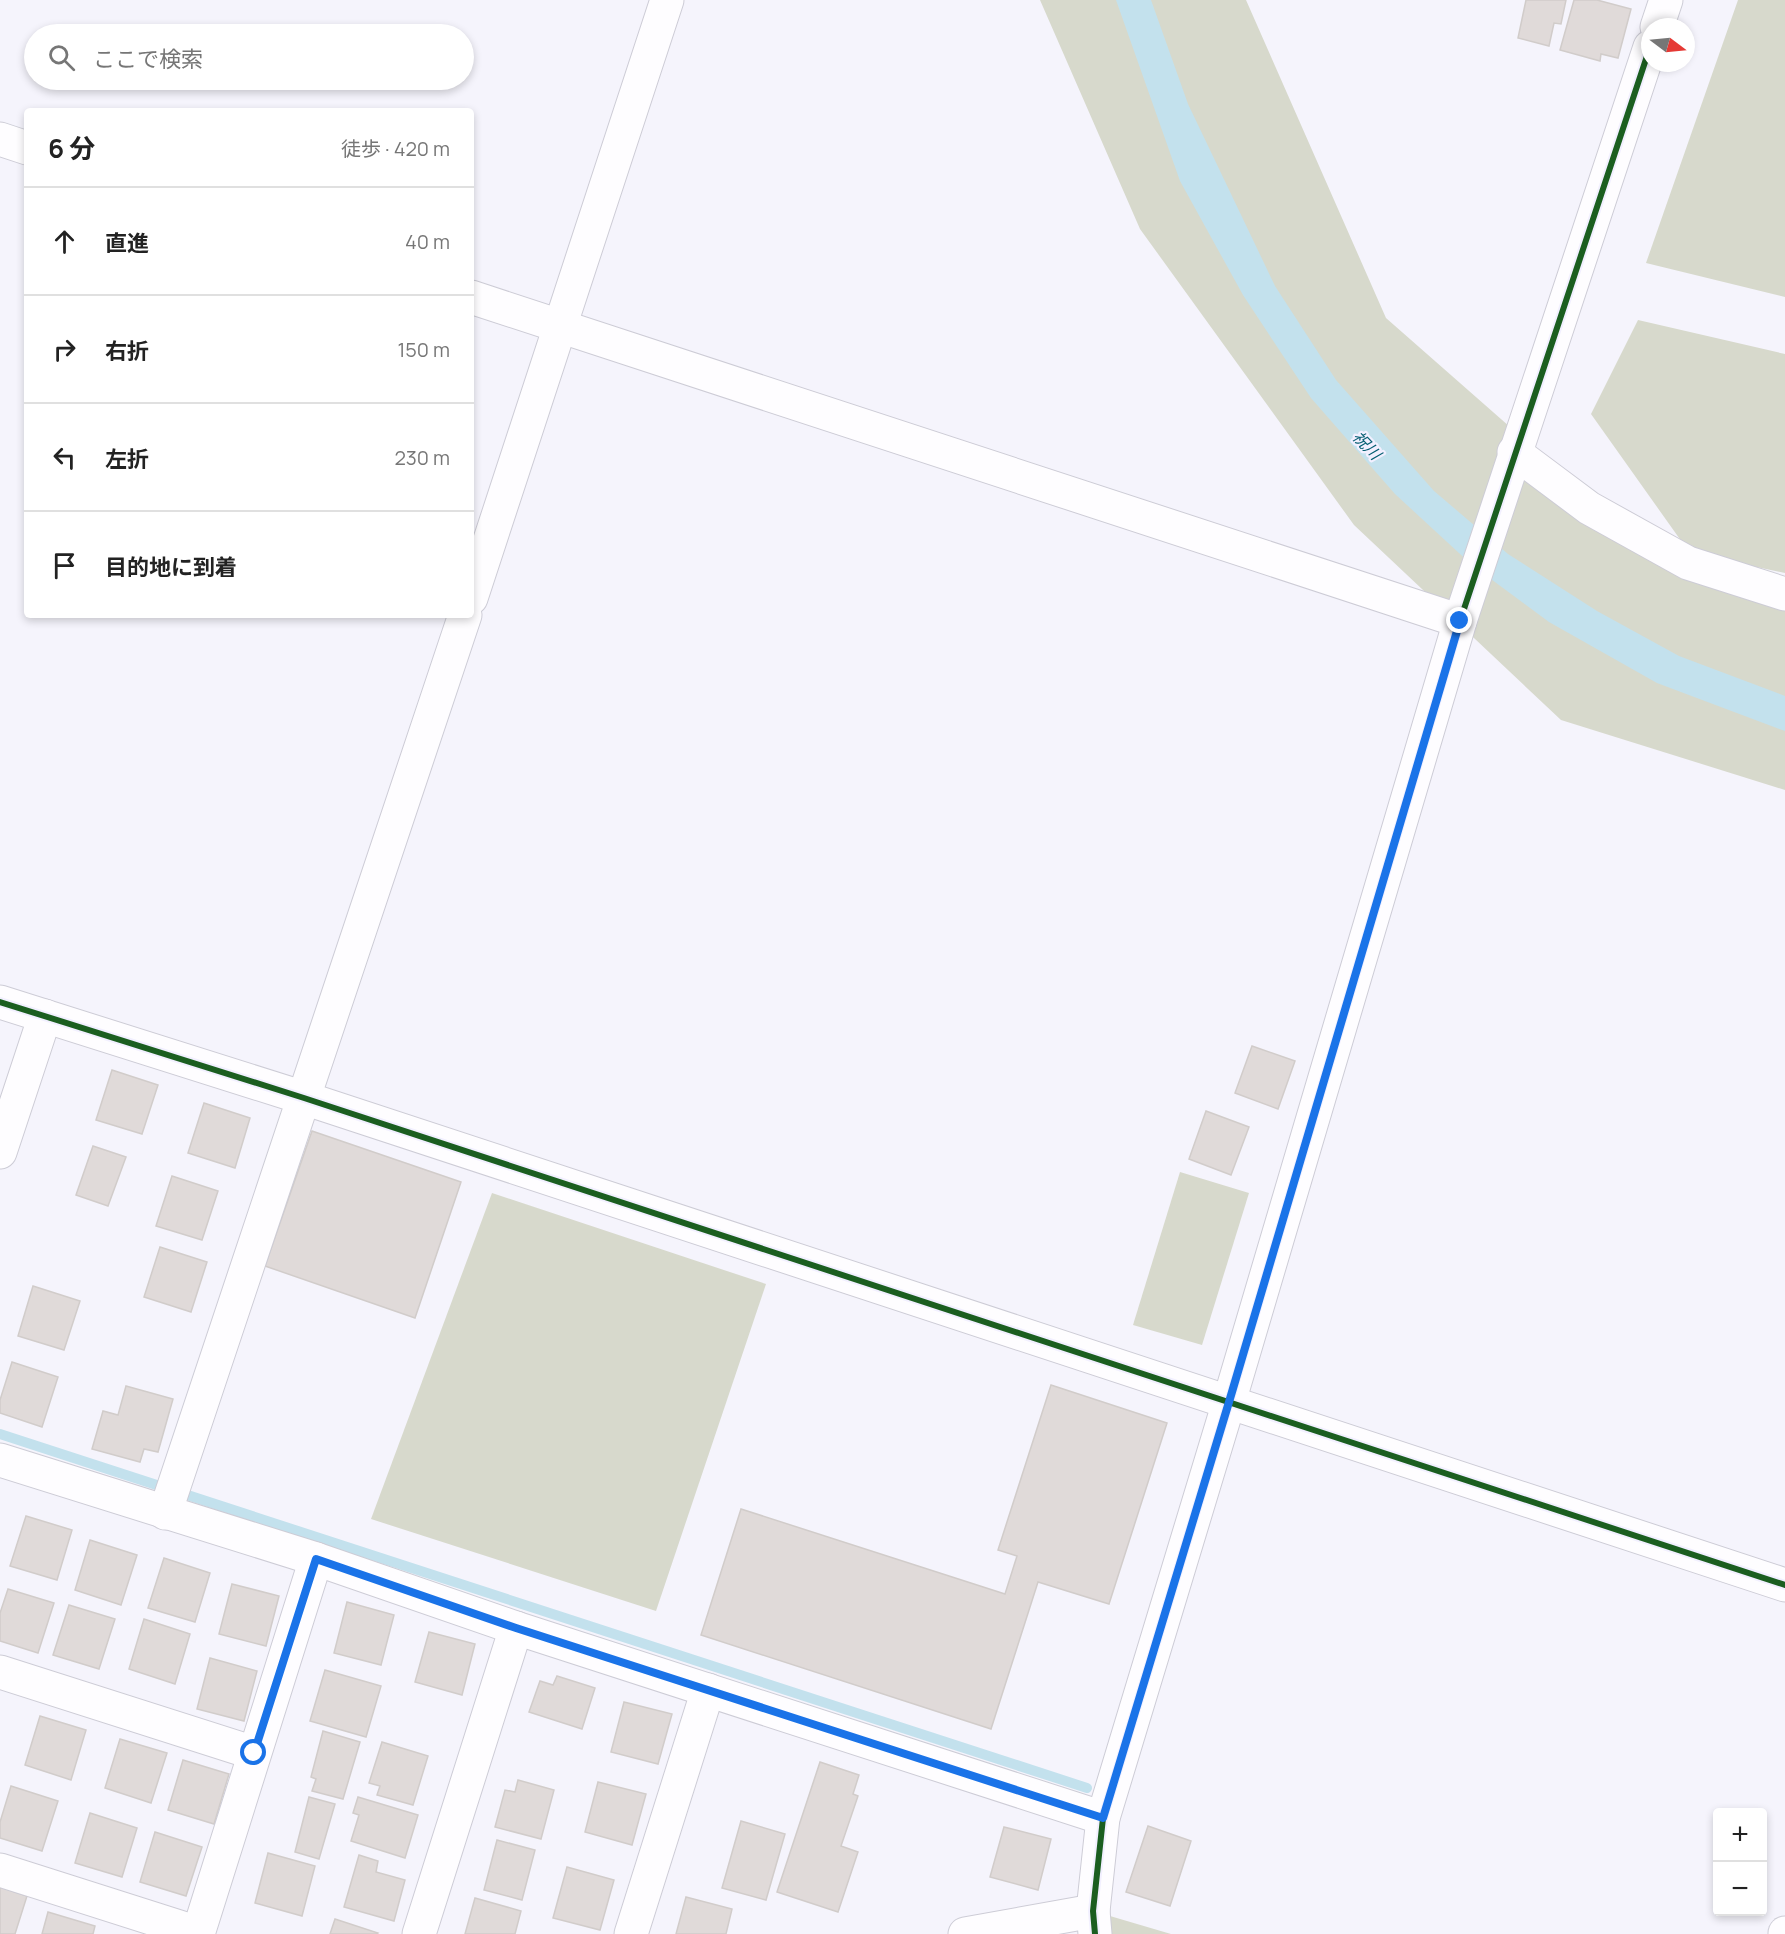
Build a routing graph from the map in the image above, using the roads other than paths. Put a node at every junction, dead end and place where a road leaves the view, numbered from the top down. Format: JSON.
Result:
{"nodes":[{"id":1,"x":667,"y":0,"type":"edge"},
{"id":2,"x":1666,"y":0,"type":"edge"},
{"id":3,"x":1660,"y":18,"type":"edge"},
{"id":4,"x":1642,"y":72,"type":"edge"},
{"id":5,"x":0,"y":140,"type":"edge"},
{"id":6,"x":24,"y":147,"type":"edge"},
{"id":7,"x":474,"y":298,"type":"edge"},
{"id":8,"x":562,"y":327,"type":"junction"},
{"id":9,"x":1514,"y":452,"type":"junction"},
{"id":10,"x":474,"y":589,"type":"edge"},
{"id":11,"x":1785,"y":594,"type":"edge"},
{"id":12,"x":464,"y":618,"type":"edge"},
{"id":13,"x":1460,"y":621,"type":"junction"},
{"id":14,"x":0,"y":1002,"type":"edge"},
{"id":15,"x":45,"y":1016,"type":"junction"},
{"id":16,"x":304,"y":1098,"type":"junction"},
{"id":17,"x":3,"y":1132,"type":"edge"},
{"id":18,"x":1229,"y":1402,"type":"junction"},
{"id":19,"x":0,"y":1460,"type":"edge"},
{"id":20,"x":165,"y":1513,"type":"junction"},
{"id":21,"x":316,"y":1559,"type":"junction"},
{"id":22,"x":1785,"y":1585,"type":"edge"},
{"id":23,"x":516,"y":1628,"type":"junction"},
{"id":24,"x":0,"y":1672,"type":"edge"},
{"id":25,"x":708,"y":1690,"type":"junction"},
{"id":26,"x":254,"y":1753,"type":"junction"},
{"id":27,"x":1103,"y":1818,"type":"junction"},
{"id":28,"x":0,"y":1870,"type":"edge"},
{"id":29,"x":1094,"y":1923,"type":"edge"},
{"id":30,"x":198,"y":1933,"type":"edge"},
{"id":31,"x":419,"y":1934,"type":"edge"},
{"id":32,"x":631,"y":1934,"type":"edge"},
{"id":33,"x":965,"y":1934,"type":"edge"}],
"edges":[{"from":1,"to":8,"type":"street"},
{"from":2,"to":3,"type":"street"},
{"from":4,"to":9,"type":"street"},
{"from":5,"to":6,"type":"street"},
{"from":7,"to":8,"type":"street"},
{"from":8,"to":10,"type":"street"},
{"from":8,"to":13,"type":"street"},
{"from":9,"to":11,"type":"street"},
{"from":9,"to":13,"type":"street"},
{"from":12,"to":16,"type":"street"},
{"from":13,"to":18,"type":"street"},
{"from":14,"to":15,"type":"street"},
{"from":15,"to":16,"type":"street"},
{"from":15,"to":17,"type":"street"},
{"from":16,"to":18,"type":"street"},
{"from":16,"to":20,"type":"street"},
{"from":18,"to":22,"type":"street"},
{"from":18,"to":27,"type":"street"},
{"from":19,"to":20,"type":"street"},
{"from":20,"to":21,"type":"street"},
{"from":21,"to":23,"type":"street"},
{"from":21,"to":26,"type":"street"},
{"from":23,"to":25,"type":"street"},
{"from":23,"to":31,"type":"street"},
{"from":24,"to":26,"type":"street"},
{"from":25,"to":27,"type":"street"},
{"from":25,"to":32,"type":"street"},
{"from":26,"to":30,"type":"street"},
{"from":27,"to":29,"type":"street"},
{"from":28,"to":30,"type":"street"},
{"from":29,"to":33,"type":"street"}]}
